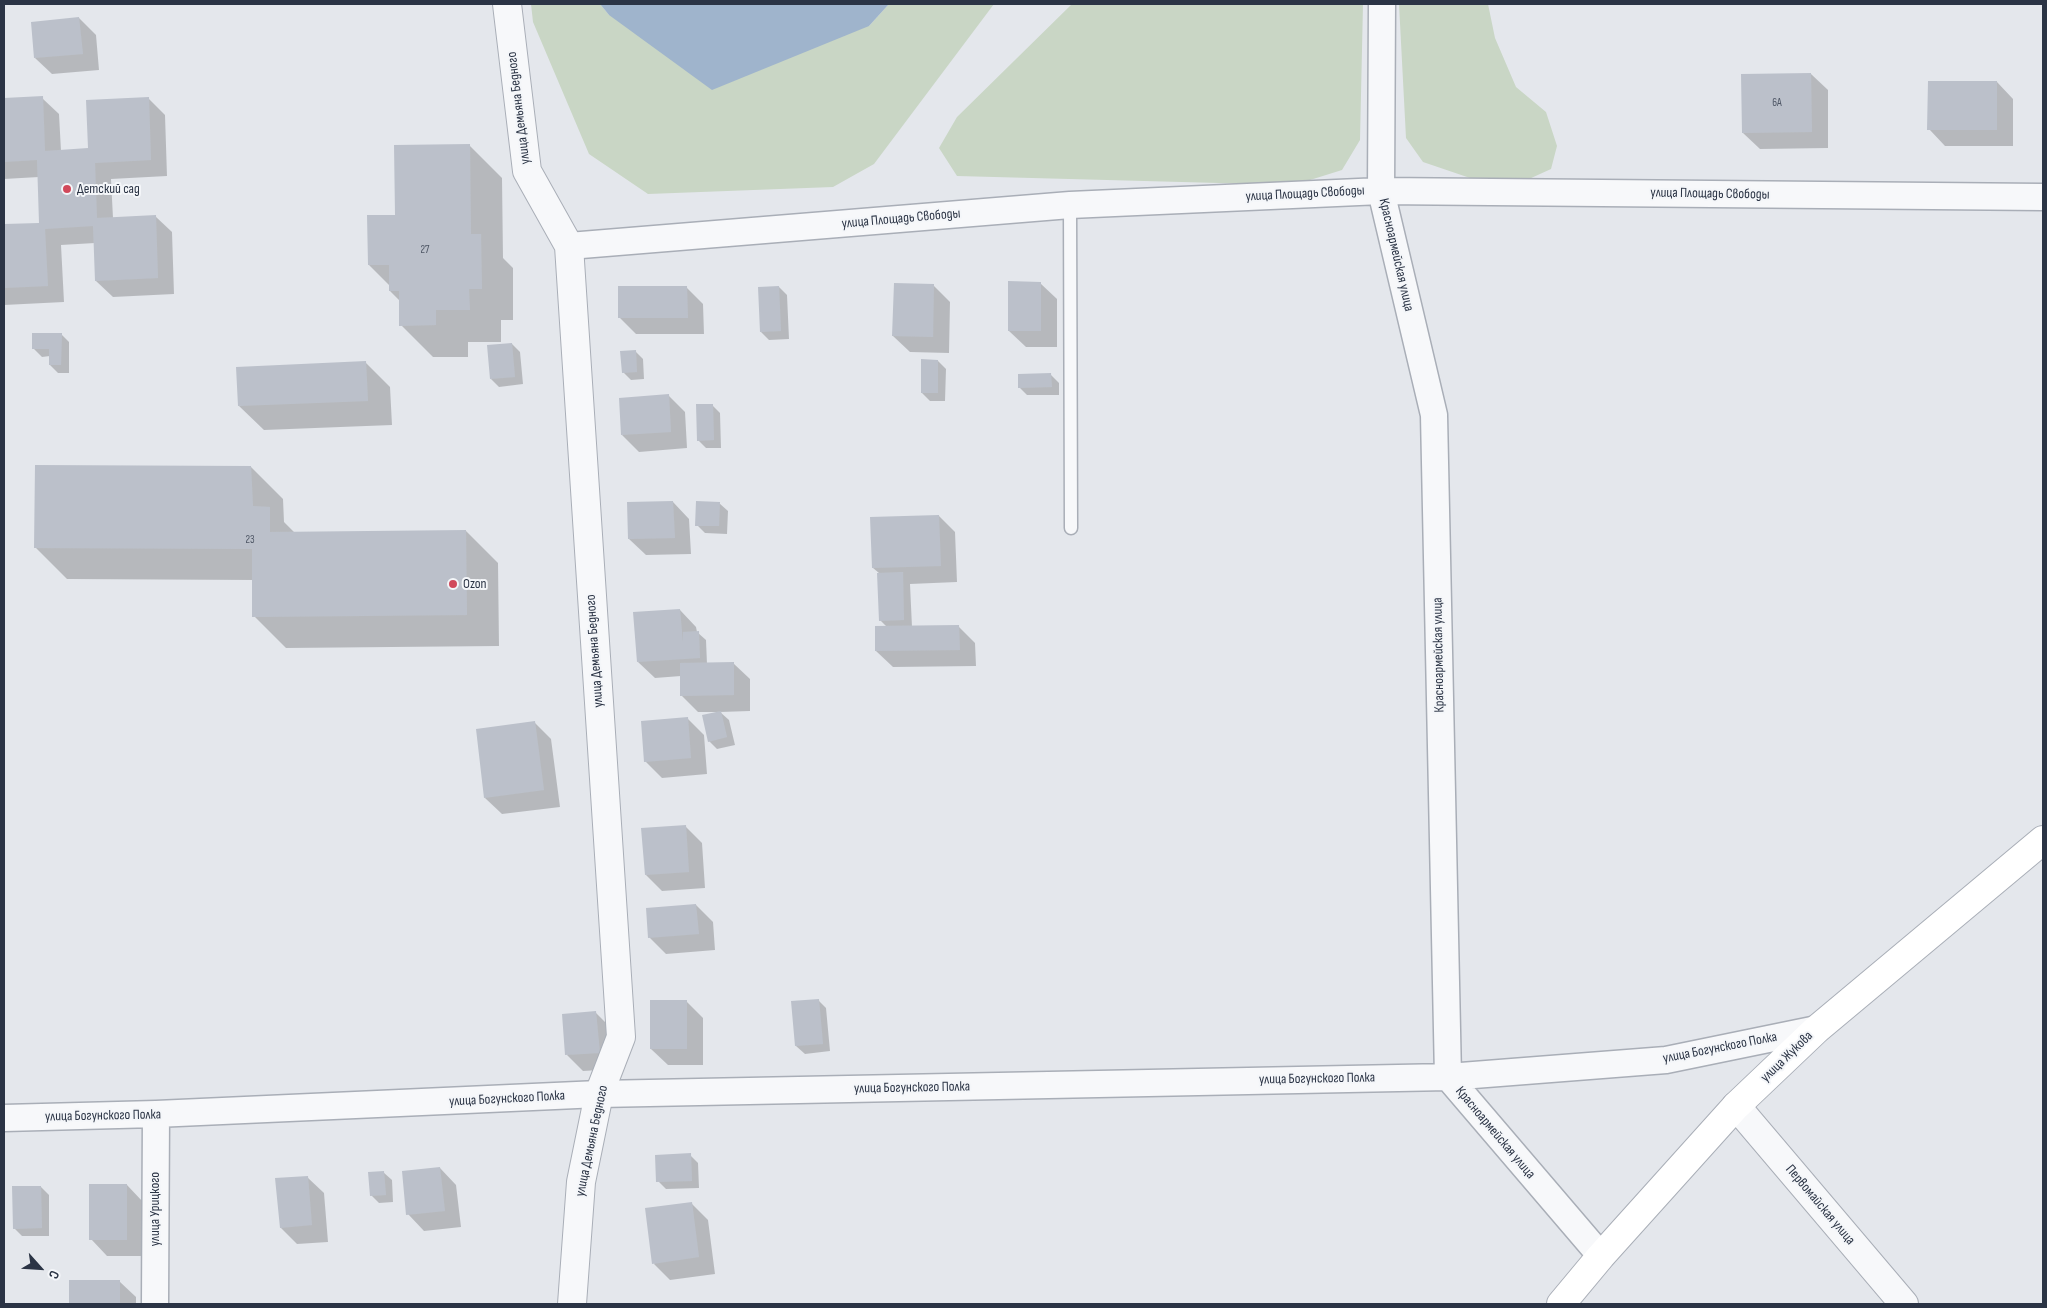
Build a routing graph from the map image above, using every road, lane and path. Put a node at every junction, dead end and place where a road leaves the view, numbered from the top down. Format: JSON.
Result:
{"nodes":[{"id":1,"x":507,"y":4,"type":"edge"},
{"id":2,"x":1382,"y":4,"type":"edge"},
{"id":3,"x":1381,"y":191,"type":"junction"},
{"id":4,"x":2043,"y":197,"type":"edge"},
{"id":5,"x":1070,"y":205,"type":"junction"},
{"id":6,"x":569,"y":246,"type":"junction"},
{"id":7,"x":1071,"y":528,"type":"dead end"},
{"id":8,"x":2043,"y":840,"type":"edge"},
{"id":9,"x":1817,"y":1029,"type":"junction"},
{"id":10,"x":1448,"y":1077,"type":"junction"},
{"id":11,"x":599,"y":1094,"type":"junction"},
{"id":12,"x":1736,"y":1106,"type":"junction"},
{"id":13,"x":156,"y":1114,"type":"junction"},
{"id":14,"x":4,"y":1118,"type":"edge"},
{"id":15,"x":1601,"y":1256,"type":"junction"},
{"id":16,"x":155,"y":1304,"type":"edge"},
{"id":17,"x":572,"y":1304,"type":"edge"},
{"id":18,"x":1561,"y":1304,"type":"edge"},
{"id":19,"x":1904,"y":1304,"type":"edge"}],
"edges":[{"from":1,"to":6,"type":"street","name":"улица Демьяна Бедного"},
{"from":2,"to":3,"type":"street","name":"Красноармейская улица"},
{"from":3,"to":4,"type":"street","name":"улица Площадь Свободы"},
{"from":3,"to":5,"type":"street","name":"улица Площадь Свободы"},
{"from":3,"to":10,"type":"street","name":"Красноармейская улица"},
{"from":5,"to":6,"type":"street","name":"улица Площадь Свободы"},
{"from":5,"to":7,"type":"lane"},
{"from":6,"to":11,"type":"street","name":"улица Демьяна Бедного"},
{"from":8,"to":9,"type":"main road","name":"улица Жукова"},
{"from":9,"to":10,"type":"street","name":"улица Богунского Полка"},
{"from":9,"to":12,"type":"main road","name":"улица Жукова"},
{"from":10,"to":11,"type":"street","name":"улица Богунского Полка"},
{"from":10,"to":15,"type":"street","name":"Красноармейская улица"},
{"from":11,"to":13,"type":"street","name":"улица Богунского Полка"},
{"from":11,"to":17,"type":"street","name":"улица Демьяна Бедного"},
{"from":12,"to":15,"type":"main road","name":"улица Жукова"},
{"from":12,"to":19,"type":"street","name":"Первомайская улица"},
{"from":13,"to":14,"type":"street","name":"улица Богунского Полка"},
{"from":13,"to":16,"type":"street","name":"улица Урицкого"},
{"from":15,"to":18,"type":"main road","name":"улица Жукова"}]}
